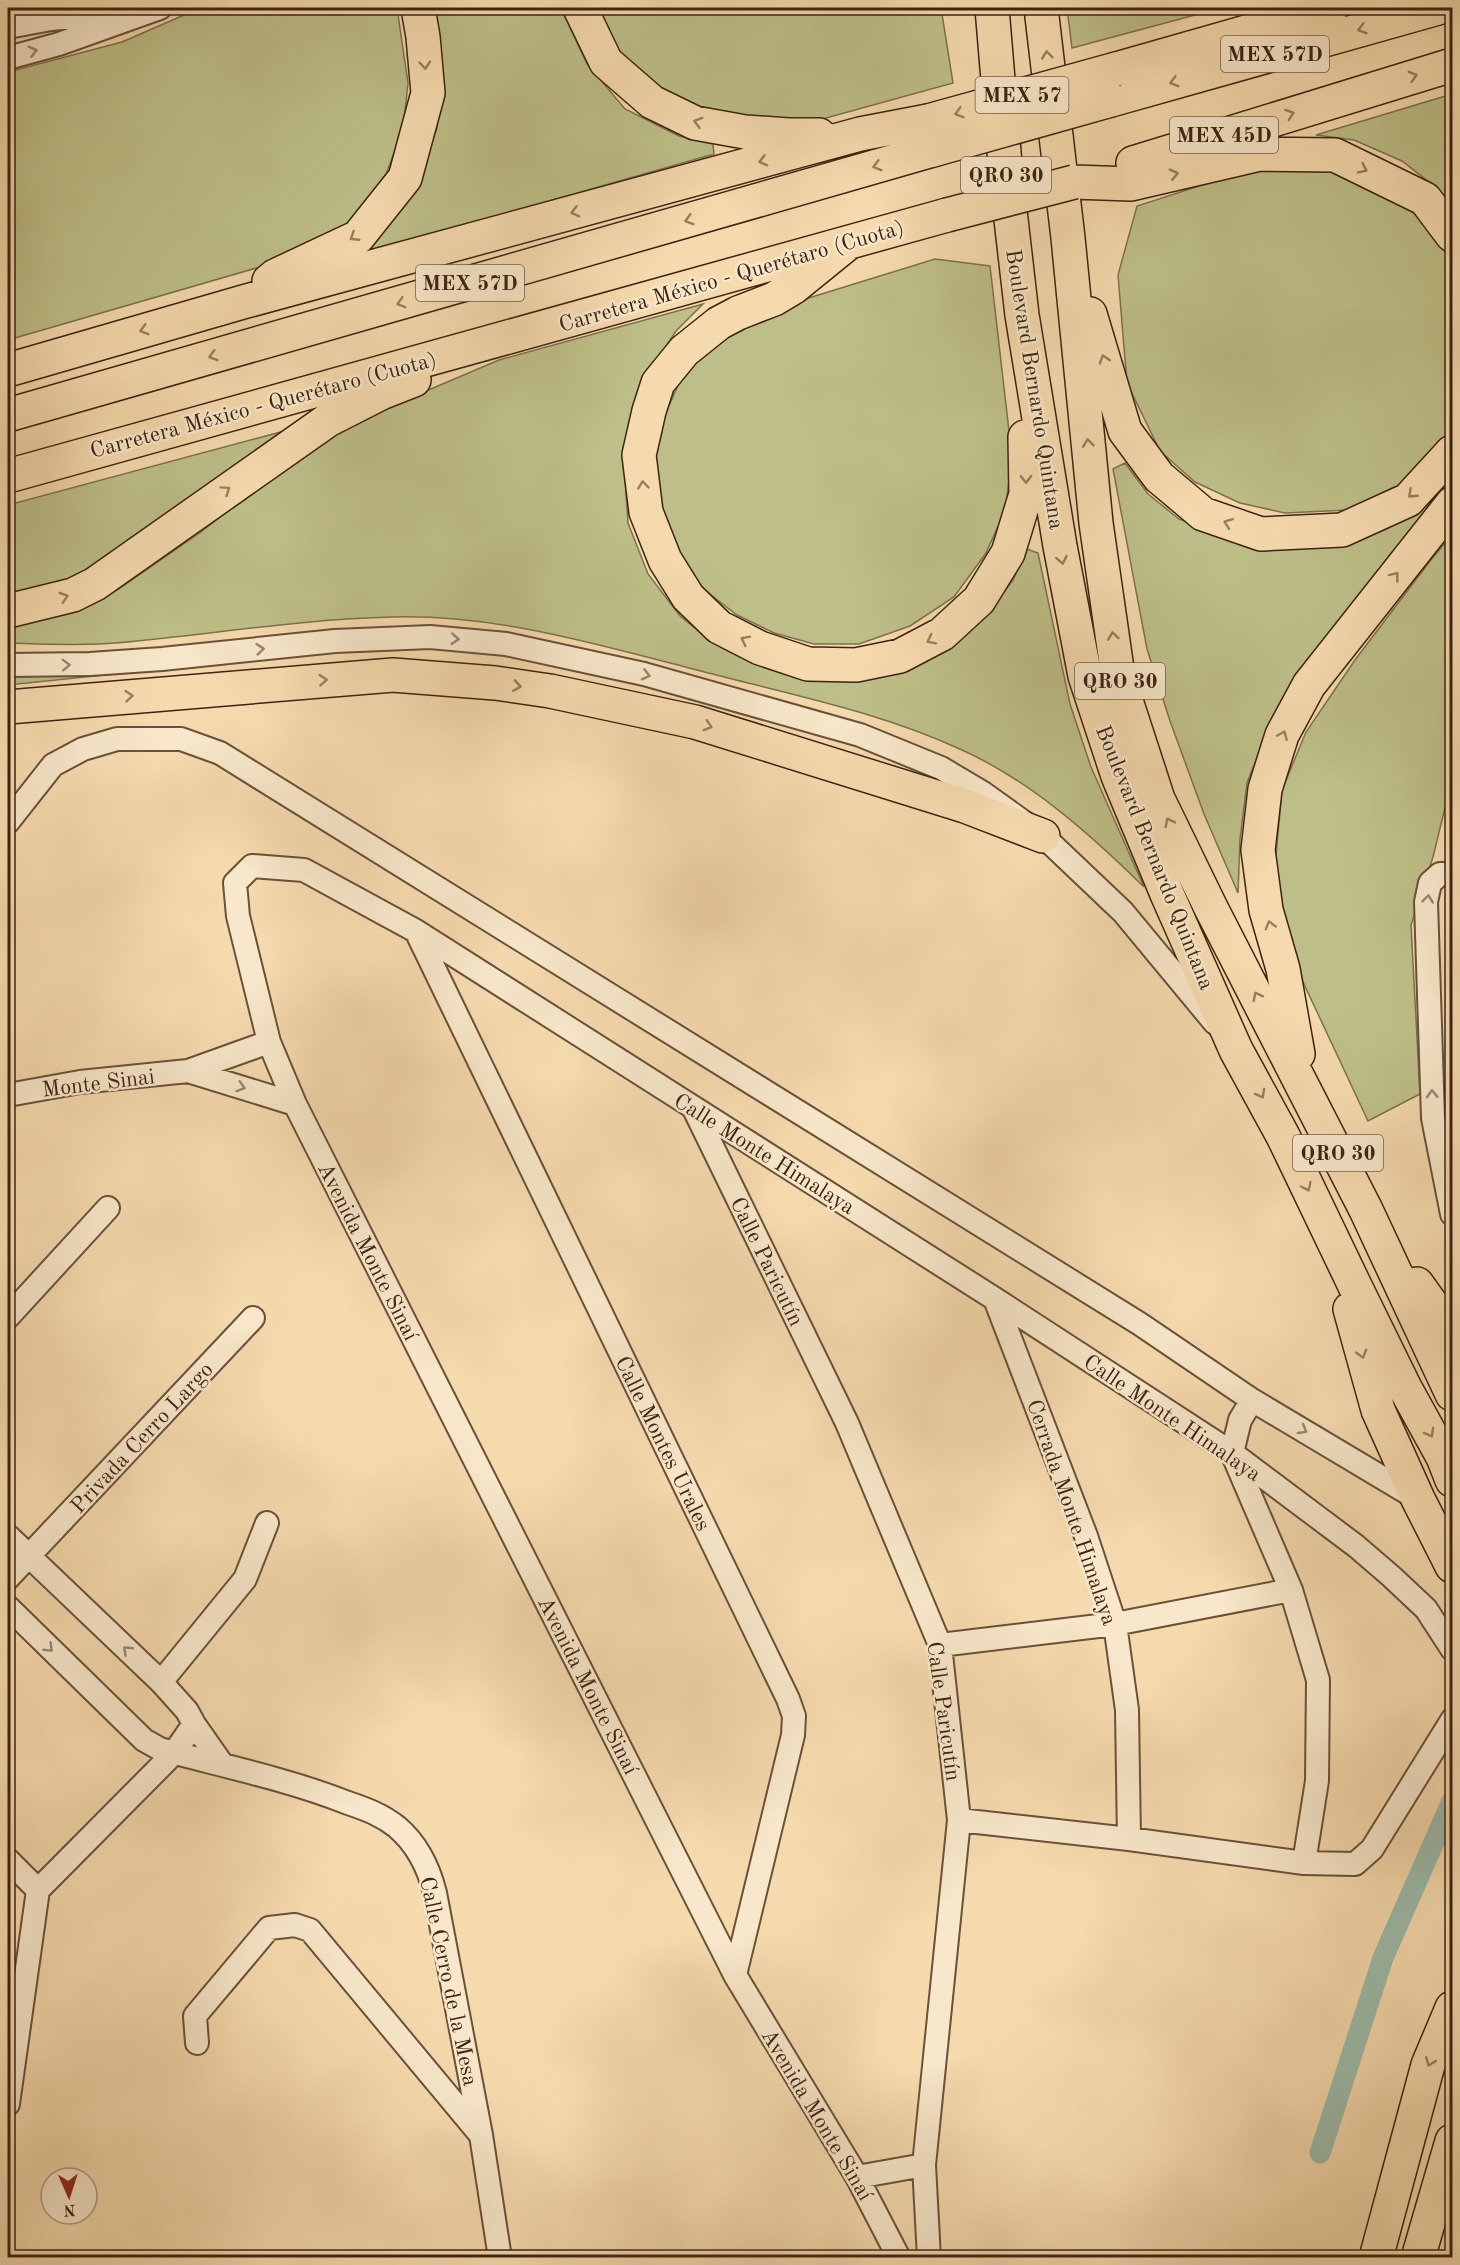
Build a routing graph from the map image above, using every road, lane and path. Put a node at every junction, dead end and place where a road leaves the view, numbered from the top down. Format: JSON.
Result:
{"nodes":[{"id":1,"x":158,"y":8,"type":"edge"},
{"id":2,"x":418,"y":8,"type":"edge"},
{"id":3,"x":579,"y":8,"type":"edge"},
{"id":4,"x":1262,"y":8,"type":"edge"},
{"id":5,"x":1331,"y":8,"type":"edge"},
{"id":6,"x":1438,"y":8,"type":"edge"},
{"id":7,"x":49,"y":13,"type":"edge"},
{"id":8,"x":1042,"y":13,"type":"edge"},
{"id":9,"x":991,"y":17,"type":"edge"},
{"id":10,"x":8,"y":27,"type":"edge"},
{"id":11,"x":59,"y":44,"type":"junction"},
{"id":12,"x":1172,"y":54,"type":"junction"},
{"id":13,"x":8,"y":58,"type":"edge"},
{"id":14,"x":1452,"y":65,"type":"edge"},
{"id":15,"x":1114,"y":84,"type":"junction"},
{"id":16,"x":860,"y":134,"type":"junction"},
{"id":17,"x":931,"y":136,"type":"junction"},
{"id":18,"x":1074,"y":182,"type":"junction"},
{"id":19,"x":1452,"y":235,"type":"edge"},
{"id":20,"x":1068,"y":238,"type":"junction"},
{"id":21,"x":847,"y":244,"type":"junction"},
{"id":22,"x":594,"y":248,"type":"junction"},
{"id":23,"x":243,"y":302,"type":"junction"},
{"id":24,"x":634,"y":303,"type":"junction"},
{"id":25,"x":1022,"y":315,"type":"junction"},
{"id":26,"x":15,"y":366,"type":"edge"},
{"id":27,"x":276,"y":400,"type":"junction"},
{"id":28,"x":8,"y":415,"type":"edge"},
{"id":29,"x":1452,"y":452,"type":"edge"},
{"id":30,"x":8,"y":476,"type":"edge"},
{"id":31,"x":8,"y":493,"type":"edge"},
{"id":32,"x":1452,"y":504,"type":"edge"},
{"id":33,"x":8,"y":611,"type":"edge"},
{"id":34,"x":8,"y":665,"type":"edge"},
{"id":35,"x":8,"y":706,"type":"edge"},
{"id":36,"x":8,"y":822,"type":"edge"},
{"id":37,"x":1043,"y":836,"type":"junction"},
{"id":38,"x":1446,"y":874,"type":"edge"},
{"id":39,"x":416,"y":932,"type":"junction"},
{"id":40,"x":269,"y":1042,"type":"junction"},
{"id":41,"x":1236,"y":1050,"type":"junction"},
{"id":42,"x":188,"y":1071,"type":"junction"},
{"id":43,"x":1304,"y":1085,"type":"junction"},
{"id":44,"x":8,"y":1095,"type":"edge"},
{"id":45,"x":295,"y":1104,"type":"junction"},
{"id":46,"x":693,"y":1107,"type":"junction"},
{"id":47,"x":108,"y":1208,"type":"dead end"},
{"id":48,"x":1452,"y":1214,"type":"edge"},
{"id":49,"x":1371,"y":1221,"type":"junction"},
{"id":50,"x":1331,"y":1237,"type":"junction"},
{"id":51,"x":995,"y":1299,"type":"junction"},
{"id":52,"x":8,"y":1317,"type":"edge"},
{"id":53,"x":253,"y":1318,"type":"dead end"},
{"id":54,"x":1452,"y":1334,"type":"edge"},
{"id":55,"x":1446,"y":1380,"type":"edge"},
{"id":56,"x":1252,"y":1400,"type":"junction"},
{"id":57,"x":1232,"y":1453,"type":"junction"},
{"id":58,"x":1452,"y":1480,"type":"edge"},
{"id":59,"x":1418,"y":1499,"type":"junction"},
{"id":60,"x":267,"y":1523,"type":"dead end"},
{"id":61,"x":8,"y":1536,"type":"edge"},
{"id":62,"x":29,"y":1556,"type":"junction"},
{"id":63,"x":1452,"y":1566,"type":"edge"},
{"id":64,"x":8,"y":1578,"type":"edge"},
{"id":65,"x":1291,"y":1590,"type":"junction"},
{"id":66,"x":8,"y":1607,"type":"edge"},
{"id":67,"x":1114,"y":1624,"type":"junction"},
{"id":68,"x":940,"y":1645,"type":"junction"},
{"id":69,"x":1451,"y":1647,"type":"edge"},
{"id":70,"x":161,"y":1682,"type":"junction"},
{"id":71,"x":1452,"y":1720,"type":"edge"},
{"id":72,"x":194,"y":1724,"type":"junction"},
{"id":73,"x":174,"y":1753,"type":"junction"},
{"id":74,"x":222,"y":1764,"type":"junction"},
{"id":75,"x":959,"y":1820,"type":"junction"},
{"id":76,"x":1129,"y":1839,"type":"junction"},
{"id":77,"x":8,"y":1860,"type":"edge"},
{"id":78,"x":1304,"y":1863,"type":"junction"},
{"id":79,"x":38,"y":1890,"type":"junction"},
{"id":80,"x":735,"y":1975,"type":"junction"},
{"id":81,"x":1452,"y":2008,"type":"edge"},
{"id":82,"x":197,"y":2043,"type":"dead end"},
{"id":83,"x":8,"y":2104,"type":"edge"},
{"id":84,"x":481,"y":2135,"type":"junction"},
{"id":85,"x":1452,"y":2141,"type":"edge"},
{"id":86,"x":924,"y":2165,"type":"junction"},
{"id":87,"x":857,"y":2177,"type":"junction"},
{"id":88,"x":1452,"y":2202,"type":"edge"},
{"id":89,"x":1419,"y":2250,"type":"edge"},
{"id":90,"x":500,"y":2258,"type":"edge"},
{"id":91,"x":899,"y":2258,"type":"edge"},
{"id":92,"x":929,"y":2258,"type":"edge"},
{"id":93,"x":1376,"y":2258,"type":"edge"}],
"edges":[{"from":1,"to":7,"type":"street"},
{"from":1,"to":11,"type":"street"},
{"from":2,"to":23,"type":"highway","one_way":true},
{"from":16,"to":3,"type":"highway","one_way":true},
{"from":4,"to":12,"type":"highway"},
{"from":5,"to":12,"type":"highway","number":"MEX 57"},
{"from":6,"to":15,"type":"highway","number":"MEX 57D","one_way":true},
{"from":7,"to":10,"type":"street"},
{"from":7,"to":11,"type":"street"},
{"from":20,"to":8,"type":"highway","name":"Boulevard Bernardo Quintana","number":"QRO 30","one_way":true},
{"from":9,"to":25,"type":"highway","name":"Boulevard Bernardo Quintana","number":"QRO 30"},
{"from":13,"to":11,"type":"street","one_way":true},
{"from":12,"to":15,"type":"highway","number":"MEX 57"},
{"from":18,"to":14,"type":"highway","name":"Carretera México - Querétaro (Cuota)","number":"MEX 45D","one_way":true},
{"from":15,"to":17,"type":"highway","number":"MEX 57","one_way":true,"bridge":true},
{"from":16,"to":17,"type":"highway","number":"MEX 57"},
{"from":16,"to":23,"type":"highway","number":"MEX 57","one_way":true},
{"from":17,"to":22,"type":"highway","number":"MEX 57D","one_way":true},
{"from":18,"to":19,"type":"highway","one_way":true},
{"from":18,"to":21,"type":"highway","name":"Carretera México - Querétaro (Cuota)","number":"MEX 57D","bridge":true},
{"from":29,"to":20,"type":"highway","one_way":true},
{"from":43,"to":20,"type":"highway","name":"Boulevard Bernardo Quintana","number":"QRO 30","one_way":true},
{"from":21,"to":24,"type":"highway","name":"Carretera México - Querétaro (Cuota)","number":"MEX 57D"},
{"from":25,"to":21,"type":"highway","one_way":true},
{"from":22,"to":23,"type":"highway"},
{"from":22,"to":28,"type":"highway","number":"MEX 57D","one_way":true},
{"from":23,"to":26,"type":"highway","number":"MEX 57","one_way":true},
{"from":24,"to":27,"type":"highway","name":"Carretera México - Querétaro (Cuota)","number":"MEX 57D"},
{"from":33,"to":24,"type":"highway","one_way":true},
{"from":25,"to":41,"type":"highway","name":"Boulevard Bernardo Quintana","number":"QRO 30","one_way":true},
{"from":27,"to":30,"type":"highway","name":"Carretera México - Querétaro (Cuota)","number":"MEX 57D"},
{"from":27,"to":31,"type":"highway"},
{"from":43,"to":32,"type":"highway","one_way":true},
{"from":34,"to":37,"type":"street","one_way":true},
{"from":35,"to":37,"type":"highway","one_way":true},
{"from":36,"to":56,"type":"street"},
{"from":37,"to":41,"type":"street"},
{"from":48,"to":38,"type":"street","one_way":true},
{"from":39,"to":40,"type":"street","name":"Calle Monte Himalaya"},
{"from":39,"to":46,"type":"street","name":"Calle Monte Himalaya"},
{"from":39,"to":80,"type":"street","name":"Calle Montes Urales"},
{"from":40,"to":42,"type":"street","name":"Monte Sinai"},
{"from":40,"to":45,"type":"street","name":"Calle Monte Himalaya"},
{"from":41,"to":50,"type":"highway","name":"Boulevard Bernardo Quintana","number":"QRO 30","one_way":true},
{"from":42,"to":44,"type":"street","name":"Monte Sinai"},
{"from":42,"to":45,"type":"street","name":"Monte Sinai","one_way":true},
{"from":43,"to":49,"type":"highway","name":"Boulevard Bernardo Quintana","number":"QRO 30"},
{"from":45,"to":80,"type":"street","name":"Avenida Monte Sinaí"},
{"from":46,"to":51,"type":"street","name":"Calle Monte Himalaya"},
{"from":46,"to":68,"type":"street","name":"Calle Paricutín"},
{"from":47,"to":52,"type":"street"},
{"from":49,"to":54,"type":"highway"},
{"from":49,"to":55,"type":"highway","name":"Boulevard Bernardo Quintana","number":"QRO 30"},
{"from":50,"to":58,"type":"highway","name":"Boulevard Bernardo Quintana","number":"QRO 30","one_way":true},
{"from":50,"to":59,"type":"highway","one_way":true},
{"from":51,"to":57,"type":"street","name":"Calle Monte Himalaya"},
{"from":51,"to":67,"type":"street","name":"Cerrada Monte Himalaya"},
{"from":53,"to":62,"type":"street","name":"Privada Cerro Largo"},
{"from":56,"to":57,"type":"street"},
{"from":56,"to":59,"type":"street","one_way":true},
{"from":57,"to":65,"type":"street"},
{"from":57,"to":69,"type":"street","name":"Calle Monte Himalaya"},
{"from":59,"to":63,"type":"highway"},
{"from":60,"to":70,"type":"street"},
{"from":61,"to":62,"type":"street"},
{"from":62,"to":64,"type":"street","name":"Privada Cerro Largo"},
{"from":70,"to":62,"type":"street","one_way":true},
{"from":65,"to":67,"type":"street"},
{"from":65,"to":78,"type":"street"},
{"from":66,"to":73,"type":"street","name":"Calle Cerro de la Mesa","one_way":true},
{"from":67,"to":68,"type":"street"},
{"from":67,"to":76,"type":"street","name":"Cerrada Monte Himalaya"},
{"from":68,"to":75,"type":"street","name":"Calle Paricutín"},
{"from":70,"to":72,"type":"street"},
{"from":71,"to":78,"type":"street"},
{"from":72,"to":73,"type":"street"},
{"from":72,"to":74,"type":"street"},
{"from":73,"to":74,"type":"street","name":"Calle Cerro de la Mesa"},
{"from":73,"to":79,"type":"street"},
{"from":74,"to":84,"type":"street","name":"Calle Cerro de la Mesa"},
{"from":75,"to":76,"type":"street"},
{"from":75,"to":86,"type":"street","name":"Calle Paricutín"},
{"from":76,"to":78,"type":"street"},
{"from":77,"to":79,"type":"street"},
{"from":79,"to":83,"type":"street"},
{"from":80,"to":87,"type":"street","name":"Avenida Monte Sinaí"},
{"from":81,"to":93,"type":"highway","one_way":true},
{"from":82,"to":84,"type":"street"},
{"from":84,"to":90,"type":"street","name":"Calle Cerro de la Mesa"},
{"from":85,"to":89,"type":"highway"},
{"from":86,"to":87,"type":"street"},
{"from":86,"to":92,"type":"street","name":"Calle Paricutín"},
{"from":87,"to":91,"type":"street","name":"Avenida Monte Sinaí"},
{"from":88,"to":89,"type":"highway"}]}
